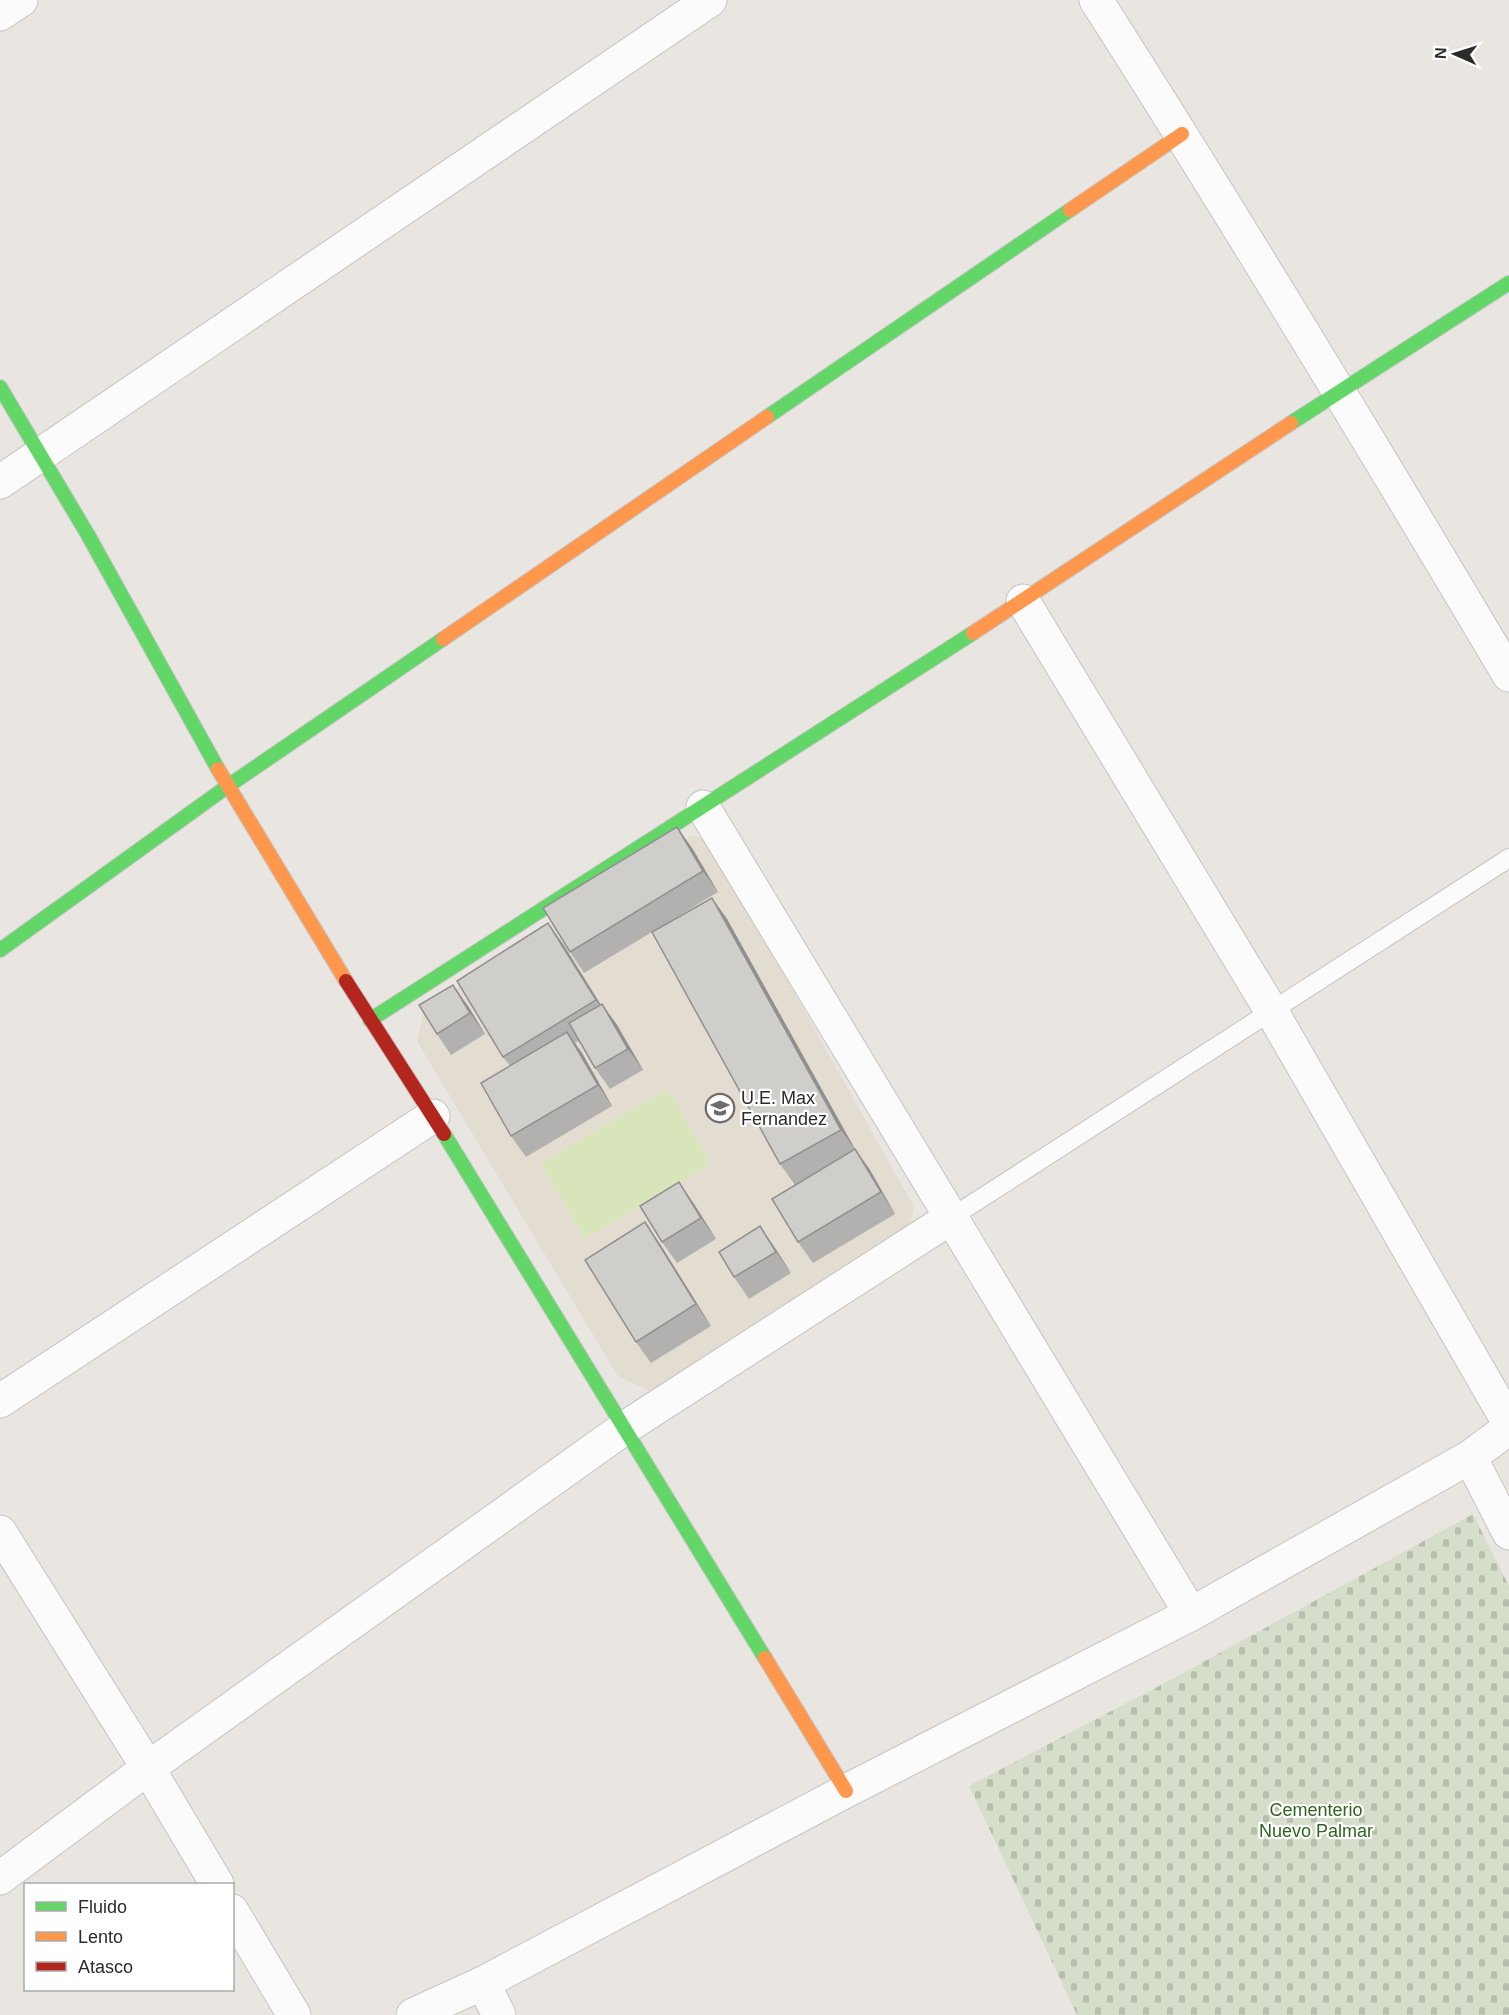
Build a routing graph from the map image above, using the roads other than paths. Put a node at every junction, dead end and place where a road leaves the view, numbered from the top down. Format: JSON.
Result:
{"nodes":[{"id":1,"x":21,"y":0,"type":"edge"},
{"id":2,"x":710,"y":0,"type":"edge"},
{"id":3,"x":1096,"y":0,"type":"edge"},
{"id":4,"x":0,"y":14,"type":"edge"},
{"id":5,"x":1182,"y":134,"type":"junction"},
{"id":6,"x":1509,"y":283,"type":"edge"},
{"id":7,"x":0,"y":387,"type":"edge"},
{"id":8,"x":1339,"y":390,"type":"junction"},
{"id":9,"x":42,"y":453,"type":"junction"},
{"id":10,"x":0,"y":482,"type":"edge"},
{"id":11,"x":1023,"y":601,"type":"junction"},
{"id":12,"x":1509,"y":675,"type":"edge"},
{"id":13,"x":228,"y":786,"type":"junction"},
{"id":14,"x":703,"y":807,"type":"junction"},
{"id":15,"x":1509,"y":858,"type":"edge"},
{"id":16,"x":0,"y":950,"type":"edge"},
{"id":17,"x":1272,"y":1012,"type":"junction"},
{"id":18,"x":370,"y":1020,"type":"junction"},
{"id":19,"x":433,"y":1116,"type":"junction"},
{"id":20,"x":952,"y":1217,"type":"junction"},
{"id":21,"x":0,"y":1401,"type":"edge"},
{"id":22,"x":1509,"y":1423,"type":"edge"},
{"id":23,"x":1509,"y":1428,"type":"edge"},
{"id":24,"x":623,"y":1429,"type":"junction"},
{"id":25,"x":1470,"y":1457,"type":"junction"},
{"id":26,"x":0,"y":1532,"type":"edge"},
{"id":27,"x":1509,"y":1533,"type":"edge"},
{"id":28,"x":1191,"y":1614,"type":"junction"},
{"id":29,"x":148,"y":1768,"type":"junction"},
{"id":30,"x":846,"y":1791,"type":"junction"},
{"id":31,"x":0,"y":1878,"type":"edge"},
{"id":32,"x":216,"y":1883,"type":"edge"},
{"id":33,"x":234,"y":1914,"type":"edge"},
{"id":34,"x":483,"y":1983,"type":"junction"},
{"id":35,"x":294,"y":2015,"type":"edge"},
{"id":36,"x":413,"y":2015,"type":"edge"},
{"id":37,"x":499,"y":2015,"type":"edge"}],
"edges":[{"from":1,"to":4,"type":"street"},
{"from":2,"to":9,"type":"street"},
{"from":3,"to":5,"type":"street"},
{"from":5,"to":8,"type":"street"},
{"from":5,"to":13,"type":"street"},
{"from":6,"to":8,"type":"street"},
{"from":7,"to":9,"type":"street"},
{"from":8,"to":11,"type":"street"},
{"from":8,"to":12,"type":"street"},
{"from":9,"to":10,"type":"street"},
{"from":9,"to":13,"type":"street"},
{"from":11,"to":14,"type":"street"},
{"from":11,"to":17,"type":"street"},
{"from":13,"to":16,"type":"street"},
{"from":13,"to":18,"type":"street"},
{"from":14,"to":18,"type":"street"},
{"from":14,"to":20,"type":"street"},
{"from":15,"to":17,"type":"lane"},
{"from":17,"to":20,"type":"lane"},
{"from":17,"to":22,"type":"street"},
{"from":18,"to":19,"type":"street"},
{"from":19,"to":21,"type":"street"},
{"from":19,"to":24,"type":"street"},
{"from":20,"to":24,"type":"street"},
{"from":20,"to":28,"type":"street"},
{"from":23,"to":25,"type":"street"},
{"from":24,"to":29,"type":"street"},
{"from":24,"to":30,"type":"street"},
{"from":25,"to":27,"type":"street"},
{"from":25,"to":28,"type":"street"},
{"from":26,"to":29,"type":"street"},
{"from":28,"to":30,"type":"street"},
{"from":29,"to":31,"type":"street"},
{"from":29,"to":32,"type":"street"},
{"from":30,"to":34,"type":"street"},
{"from":33,"to":35,"type":"street"},
{"from":34,"to":36,"type":"street"},
{"from":34,"to":37,"type":"street"}]}
